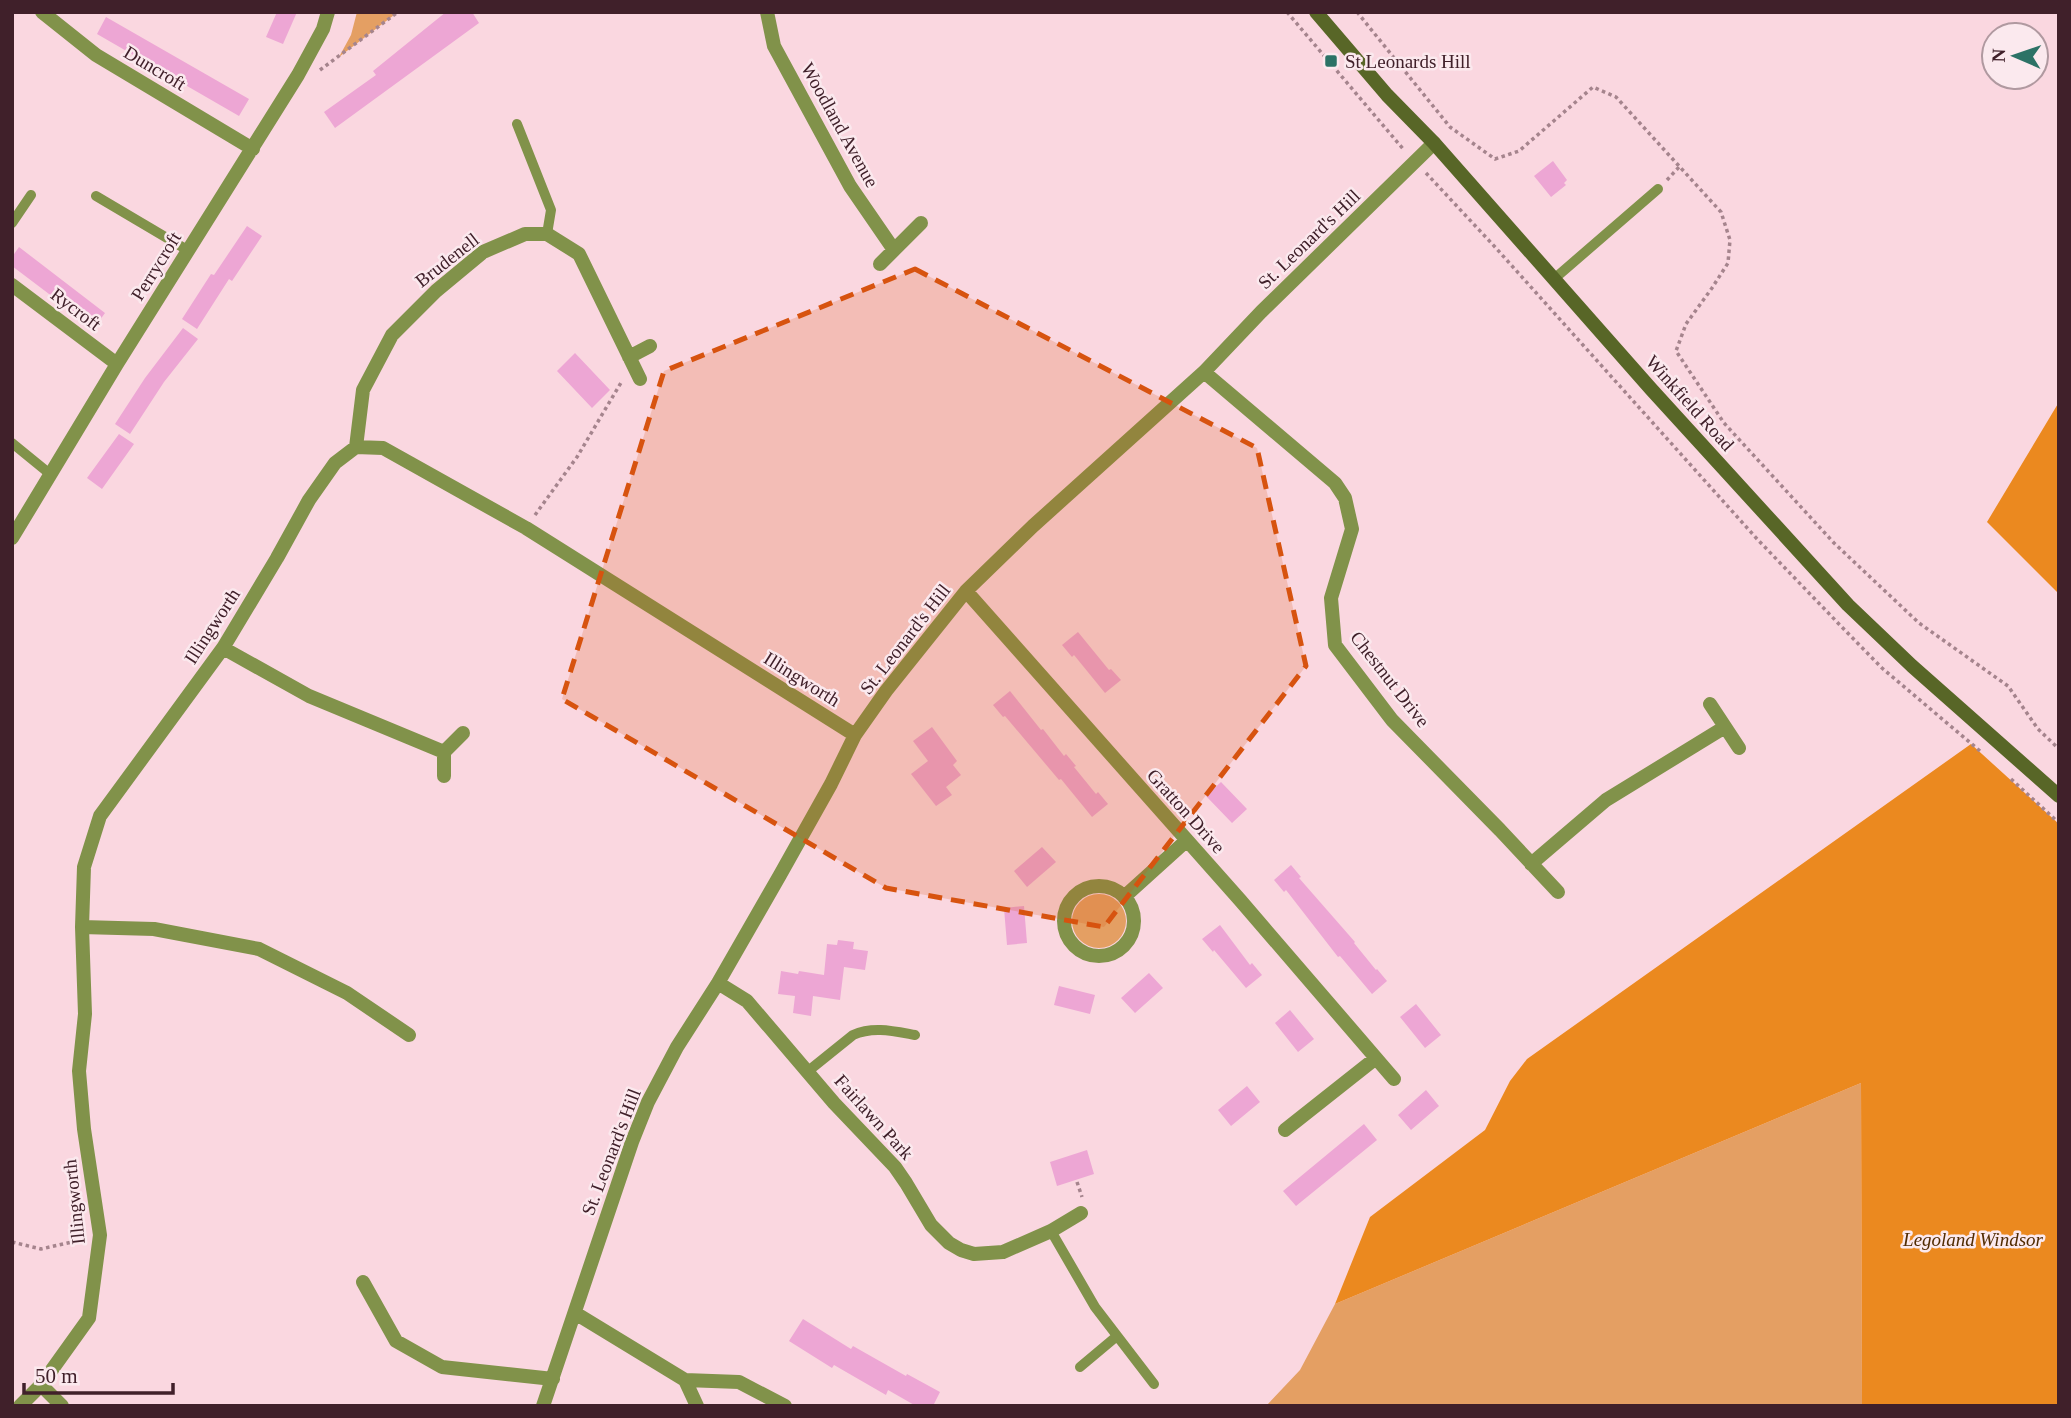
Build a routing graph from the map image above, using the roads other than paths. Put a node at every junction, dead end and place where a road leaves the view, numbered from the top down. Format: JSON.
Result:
{"nodes":[{"id":1,"x":42,"y":12,"type":"edge"},
{"id":2,"x":328,"y":12,"type":"edge"},
{"id":3,"x":767,"y":12,"type":"edge"},
{"id":4,"x":1317,"y":12,"type":"edge"},
{"id":5,"x":517,"y":124,"type":"dead end"},
{"id":6,"x":1434,"y":143,"type":"junction"},
{"id":7,"x":253,"y":149,"type":"junction"},
{"id":8,"x":1658,"y":189,"type":"dead end"},
{"id":9,"x":32,"y":195,"type":"dead end"},
{"id":10,"x":96,"y":196,"type":"dead end"},
{"id":11,"x":12,"y":223,"type":"edge"},
{"id":12,"x":921,"y":223,"type":"dead end"},
{"id":13,"x":547,"y":234,"type":"junction"},
{"id":14,"x":894,"y":250,"type":"junction"},
{"id":15,"x":189,"y":251,"type":"junction"},
{"id":16,"x":880,"y":264,"type":"dead end"},
{"id":17,"x":1554,"y":279,"type":"junction"},
{"id":18,"x":12,"y":285,"type":"edge"},
{"id":19,"x":650,"y":346,"type":"dead end"},
{"id":20,"x":631,"y":360,"type":"junction"},
{"id":21,"x":117,"y":364,"type":"junction"},
{"id":22,"x":1204,"y":372,"type":"junction"},
{"id":23,"x":640,"y":379,"type":"dead end"},
{"id":24,"x":12,"y":443,"type":"edge"},
{"id":25,"x":356,"y":447,"type":"junction"},
{"id":26,"x":50,"y":474,"type":"junction"},
{"id":27,"x":12,"y":538,"type":"edge"},
{"id":28,"x":966,"y":591,"type":"junction"},
{"id":29,"x":223,"y":648,"type":"junction"},
{"id":30,"x":1710,"y":704,"type":"dead end"},
{"id":31,"x":1725,"y":727,"type":"junction"},
{"id":32,"x":463,"y":733,"type":"dead end"},
{"id":33,"x":855,"y":735,"type":"junction"},
{"id":34,"x":1739,"y":748,"type":"dead end"},
{"id":35,"x":444,"y":752,"type":"junction"},
{"id":36,"x":444,"y":776,"type":"dead end"},
{"id":37,"x":2059,"y":796,"type":"edge"},
{"id":38,"x":1186,"y":841,"type":"junction"},
{"id":39,"x":1531,"y":864,"type":"junction"},
{"id":40,"x":1558,"y":892,"type":"dead end"},
{"id":41,"x":1124,"y":897,"type":"junction"},
{"id":42,"x":82,"y":927,"type":"junction"},
{"id":43,"x":718,"y":982,"type":"junction"},
{"id":44,"x":409,"y":1035,"type":"dead end"},
{"id":45,"x":915,"y":1035,"type":"dead end"},
{"id":46,"x":1376,"y":1058,"type":"junction"},
{"id":47,"x":807,"y":1072,"type":"junction"},
{"id":48,"x":1394,"y":1079,"type":"dead end"},
{"id":49,"x":1285,"y":1130,"type":"dead end"},
{"id":50,"x":1082,"y":1208,"type":"road end"},
{"id":51,"x":1051,"y":1231,"type":"junction"},
{"id":52,"x":363,"y":1282,"type":"dead end"},
{"id":53,"x":575,"y":1313,"type":"junction"},
{"id":54,"x":1117,"y":1336,"type":"junction"},
{"id":55,"x":1080,"y":1367,"type":"dead end"},
{"id":56,"x":552,"y":1379,"type":"junction"},
{"id":57,"x":685,"y":1380,"type":"junction"},
{"id":58,"x":1154,"y":1384,"type":"dead end"},
{"id":59,"x":41,"y":1385,"type":"junction"},
{"id":60,"x":20,"y":1406,"type":"edge"},
{"id":61,"x":62,"y":1406,"type":"edge"},
{"id":62,"x":543,"y":1406,"type":"edge"},
{"id":63,"x":698,"y":1406,"type":"edge"},
{"id":64,"x":785,"y":1406,"type":"edge"}],
"edges":[{"from":1,"to":7,"type":"street","name":"Duncroft"},
{"from":2,"to":7,"type":"street","name":"Perrycroft"},
{"from":3,"to":14,"type":"street","name":"Woodland Avenue"},
{"from":4,"to":6,"type":"main road","name":"Winkfield Road"},
{"from":5,"to":13,"type":"lane"},
{"from":6,"to":17,"type":"main road","name":"Winkfield Road"},
{"from":6,"to":22,"type":"street","name":"St. Leonard's Hill"},
{"from":7,"to":15,"type":"street","name":"Perrycroft"},
{"from":8,"to":17,"type":"lane"},
{"from":9,"to":11,"type":"lane"},
{"from":10,"to":15,"type":"lane"},
{"from":12,"to":14,"type":"street"},
{"from":13,"to":20,"type":"street"},
{"from":13,"to":25,"type":"street","name":"Brudenell"},
{"from":14,"to":16,"type":"street"},
{"from":15,"to":21,"type":"street","name":"Perrycroft"},
{"from":17,"to":37,"type":"main road","name":"Winkfield Road"},
{"from":18,"to":21,"type":"street","name":"Rycroft"},
{"from":19,"to":20,"type":"street"},
{"from":20,"to":23,"type":"street"},
{"from":21,"to":26,"type":"street","name":"Perrycroft"},
{"from":22,"to":28,"type":"street","name":"St. Leonard's Hill"},
{"from":22,"to":39,"type":"street","name":"Chestnut Drive"},
{"from":24,"to":26,"type":"lane"},
{"from":25,"to":29,"type":"street","name":"Illingworth"},
{"from":25,"to":33,"type":"street","name":"Illingworth"},
{"from":26,"to":27,"type":"street","name":"Perrycroft"},
{"from":28,"to":33,"type":"street","name":"St. Leonard's Hill"},
{"from":28,"to":38,"type":"street","name":"Gratton Drive"},
{"from":29,"to":35,"type":"street"},
{"from":29,"to":42,"type":"street","name":"Illingworth"},
{"from":30,"to":31,"type":"street"},
{"from":31,"to":34,"type":"street"},
{"from":31,"to":39,"type":"street"},
{"from":32,"to":35,"type":"street"},
{"from":33,"to":43,"type":"street","name":"St. Leonard's Hill"},
{"from":35,"to":36,"type":"street"},
{"from":38,"to":41,"type":"street"},
{"from":38,"to":46,"type":"street","name":"Gratton Drive"},
{"from":39,"to":40,"type":"street","name":"Chestnut Drive"},
{"from":41,"to":41,"type":"street"},
{"from":42,"to":44,"type":"street"},
{"from":42,"to":59,"type":"street","name":"Illingworth"},
{"from":43,"to":47,"type":"street","name":"Fairlawn Park"},
{"from":43,"to":53,"type":"street","name":"St. Leonard's Hill"},
{"from":45,"to":47,"type":"lane"},
{"from":46,"to":48,"type":"street","name":"Gratton Drive"},
{"from":46,"to":49,"type":"street"},
{"from":47,"to":51,"type":"street","name":"Fairlawn Park"},
{"from":50,"to":51,"type":"street","name":"Fairlawn Park"},
{"from":51,"to":54,"type":"lane"},
{"from":52,"to":56,"type":"street"},
{"from":53,"to":56,"type":"street","name":"St. Leonard's Hill"},
{"from":53,"to":57,"type":"street"},
{"from":54,"to":55,"type":"lane"},
{"from":54,"to":58,"type":"lane"},
{"from":56,"to":62,"type":"street","name":"St. Leonard's Hill"},
{"from":57,"to":63,"type":"street"},
{"from":57,"to":64,"type":"street"},
{"from":59,"to":60,"type":"street","name":"Illingworth"},
{"from":59,"to":61,"type":"street"}]}
